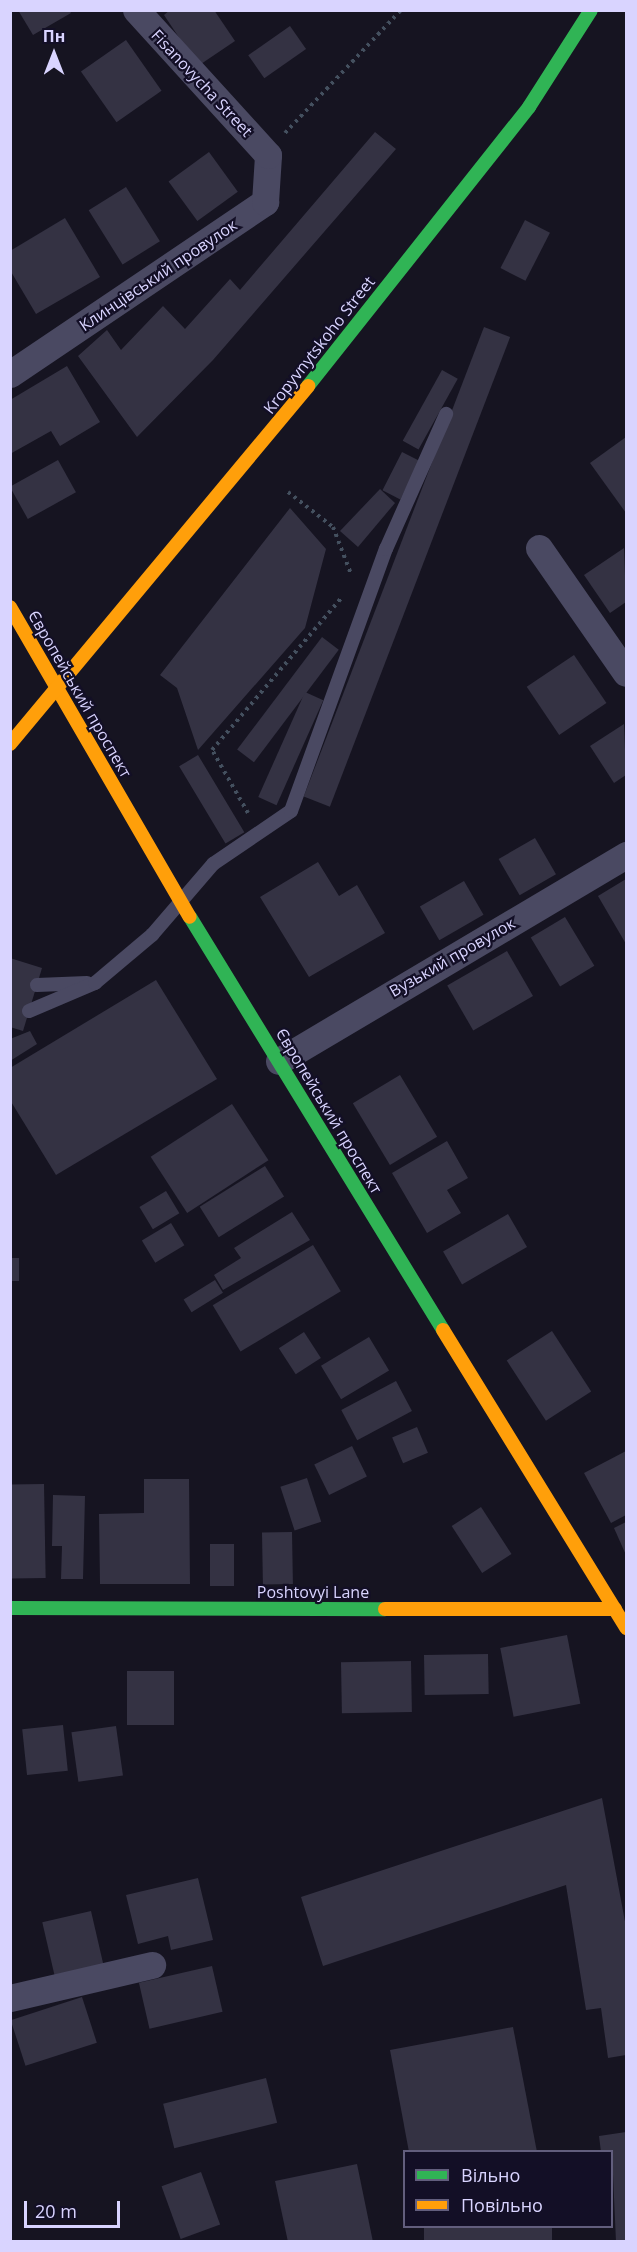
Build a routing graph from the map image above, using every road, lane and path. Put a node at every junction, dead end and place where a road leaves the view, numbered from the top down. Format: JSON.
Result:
{"nodes":[{"id":1,"x":136,"y":10,"type":"edge"},
{"id":2,"x":401,"y":10,"type":"edge"},
{"id":3,"x":591,"y":10,"type":"edge"},
{"id":4,"x":268,"y":155,"type":"junction"},
{"id":5,"x":10,"y":374,"type":"edge"},
{"id":6,"x":446,"y":414,"type":"dead end"},
{"id":7,"x":288,"y":492,"type":"dead end"},
{"id":8,"x":539,"y":548,"type":"dead end"},
{"id":9,"x":356,"y":585,"type":"dead end"},
{"id":10,"x":347,"y":592,"type":"dead end"},
{"id":11,"x":10,"y":607,"type":"edge"},
{"id":12,"x":627,"y":673,"type":"edge"},
{"id":13,"x":57,"y":687,"type":"junction"},
{"id":14,"x":10,"y":744,"type":"edge"},
{"id":15,"x":259,"y":832,"type":"junction"},
{"id":16,"x":627,"y":855,"type":"edge"},
{"id":17,"x":182,"y":903,"type":"junction"},
{"id":18,"x":95,"y":983,"type":"junction"},
{"id":19,"x":37,"y":985,"type":"dead end"},
{"id":20,"x":29,"y":1011,"type":"dead end"},
{"id":21,"x":279,"y":1062,"type":"junction"},
{"id":22,"x":10,"y":1608,"type":"edge"},
{"id":23,"x":615,"y":1609,"type":"junction"},
{"id":24,"x":627,"y":1628,"type":"edge"},
{"id":25,"x":152,"y":1965,"type":"dead end"},
{"id":26,"x":10,"y":1998,"type":"edge"}],
"edges":[{"from":1,"to":4,"type":"street","name":"Fisanovycha Street"},
{"from":2,"to":4,"type":"path"},
{"from":3,"to":13,"type":"main road","name":"Kropyvnytskoho Street"},
{"from":4,"to":5,"type":"street","name":"Клинцівський провулок"},
{"from":6,"to":15,"type":"lane"},
{"from":7,"to":9,"type":"path"},
{"from":8,"to":12,"type":"street"},
{"from":10,"to":15,"type":"path"},
{"from":11,"to":13,"type":"main road","name":"Європейський проспект"},
{"from":13,"to":14,"type":"main road","name":"Kropyvnytskoho Street"},
{"from":13,"to":17,"type":"main road","name":"Європейський проспект"},
{"from":15,"to":17,"type":"lane"},
{"from":16,"to":21,"type":"street","name":"Вузький провулок"},
{"from":17,"to":18,"type":"lane"},
{"from":17,"to":21,"type":"main road","name":"Європейський проспект"},
{"from":18,"to":19,"type":"lane"},
{"from":18,"to":20,"type":"lane"},
{"from":21,"to":23,"type":"main road","name":"Європейський проспект"},
{"from":22,"to":23,"type":"main road","name":"Poshtovyi Lane"},
{"from":23,"to":24,"type":"main road","name":"Європейський проспект"},
{"from":25,"to":26,"type":"street"}]}
